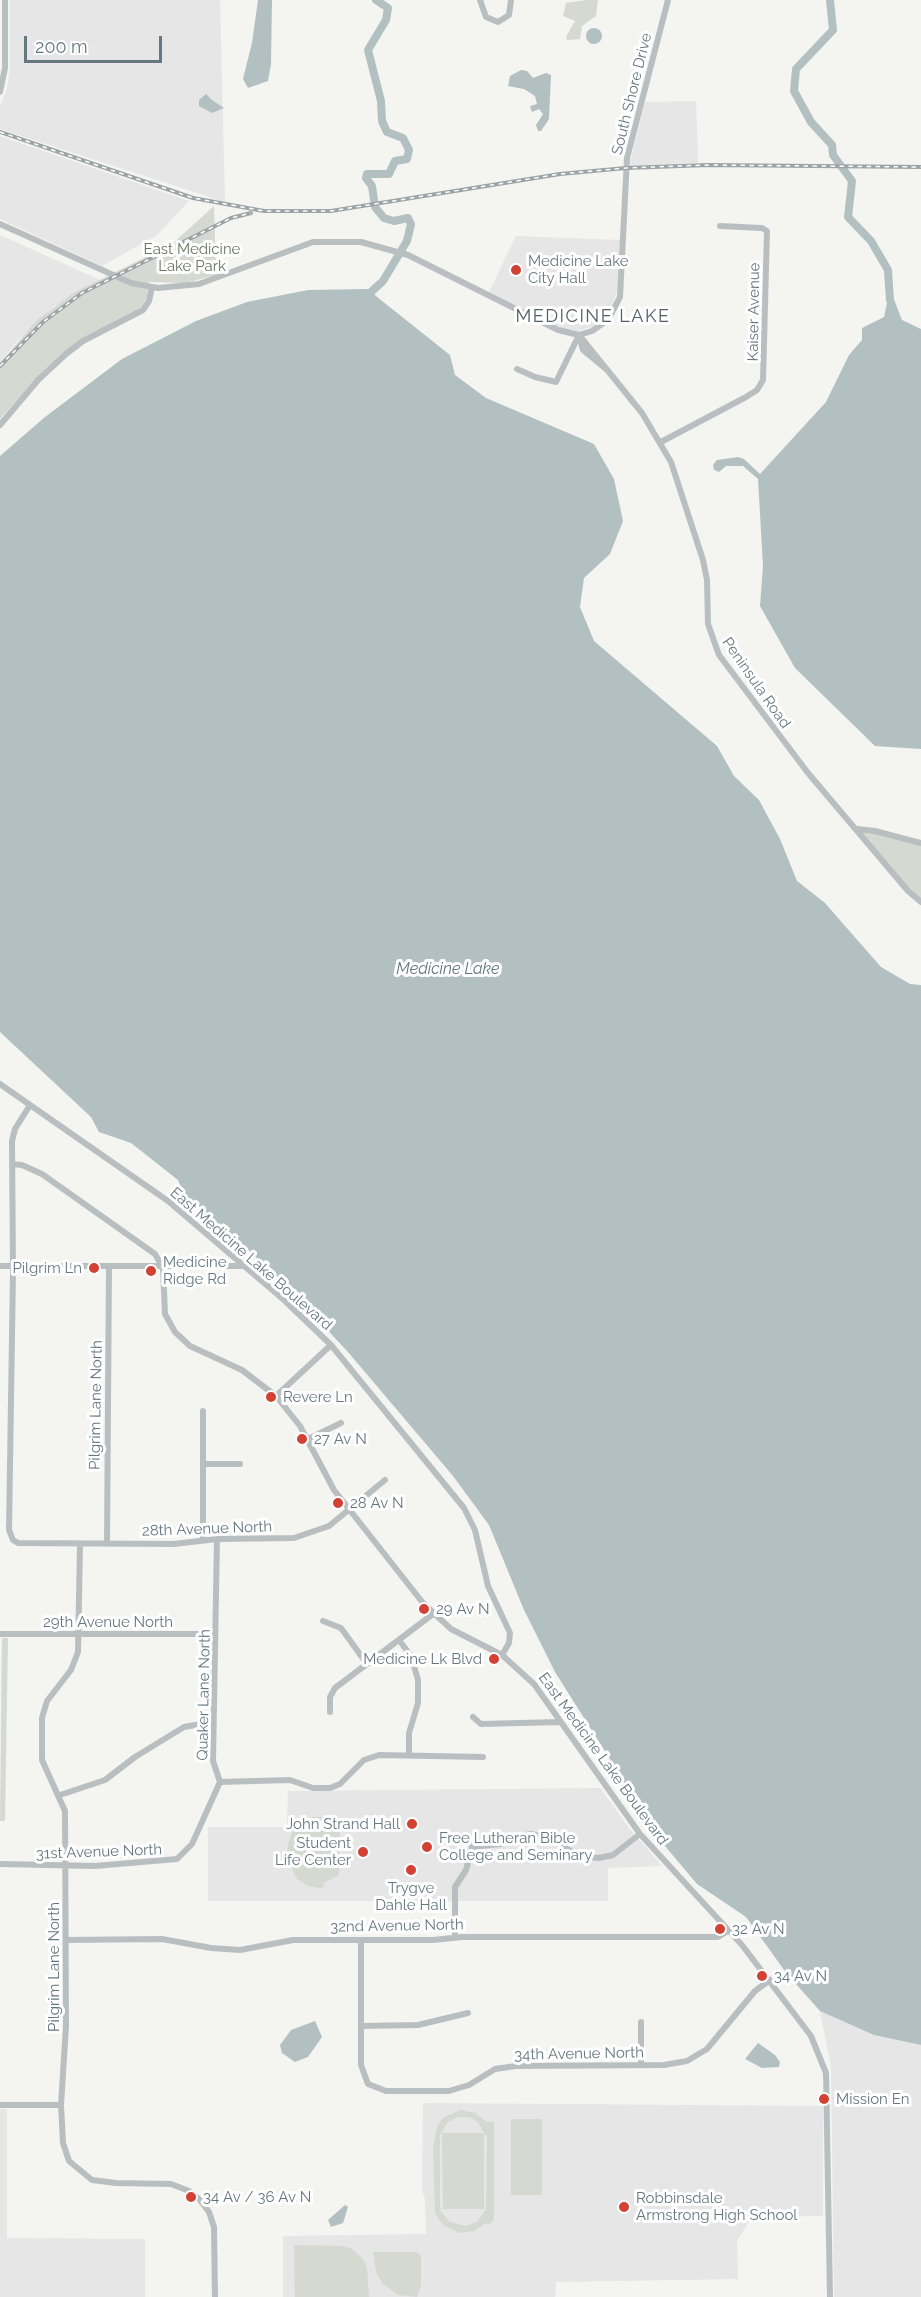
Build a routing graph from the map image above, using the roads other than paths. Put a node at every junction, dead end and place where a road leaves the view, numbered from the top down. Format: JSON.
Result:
{"nodes":[{"id":1,"x":5,"y":0,"type":"edge"},
{"id":2,"x":480,"y":0,"type":"edge"},
{"id":3,"x":511,"y":0,"type":"edge"},
{"id":4,"x":668,"y":0,"type":"edge"},
{"id":5,"x":0,"y":92,"type":"edge"},
{"id":6,"x":0,"y":225,"type":"edge"},
{"id":7,"x":720,"y":226,"type":"dead end"},
{"id":8,"x":152,"y":287,"type":"junction"},
{"id":9,"x":579,"y":335,"type":"junction"},
{"id":10,"x":517,"y":369,"type":"dead end"},
{"id":11,"x":0,"y":425,"type":"edge"},
{"id":12,"x":662,"y":442,"type":"junction"},
{"id":13,"x":857,"y":829,"type":"junction"},
{"id":14,"x":921,"y":843,"type":"edge"},
{"id":15,"x":921,"y":902,"type":"edge"},
{"id":16,"x":0,"y":1084,"type":"edge"},
{"id":17,"x":30,"y":1106,"type":"junction"},
{"id":18,"x":12,"y":1164,"type":"junction"},
{"id":19,"x":0,"y":1266,"type":"edge"},
{"id":20,"x":12,"y":1266,"type":"junction"},
{"id":21,"x":243,"y":1266,"type":"junction"},
{"id":22,"x":109,"y":1268,"type":"junction"},
{"id":23,"x":163,"y":1268,"type":"junction"},
{"id":24,"x":331,"y":1345,"type":"junction"},
{"id":25,"x":276,"y":1396,"type":"junction"},
{"id":26,"x":203,"y":1411,"type":"dead end"},
{"id":27,"x":341,"y":1423,"type":"dead end"},
{"id":28,"x":308,"y":1439,"type":"junction"},
{"id":29,"x":203,"y":1464,"type":"junction"},
{"id":30,"x":240,"y":1464,"type":"dead end"},
{"id":31,"x":386,"y":1480,"type":"dead end"},
{"id":32,"x":350,"y":1510,"type":"junction"},
{"id":33,"x":0,"y":1529,"type":"edge"},
{"id":34,"x":9,"y":1530,"type":"junction"},
{"id":35,"x":217,"y":1539,"type":"junction"},
{"id":36,"x":203,"y":1540,"type":"junction"},
{"id":37,"x":80,"y":1544,"type":"junction"},
{"id":38,"x":107,"y":1544,"type":"junction"},
{"id":39,"x":433,"y":1614,"type":"junction"},
{"id":40,"x":323,"y":1621,"type":"dead end"},
{"id":41,"x":0,"y":1634,"type":"edge"},
{"id":42,"x":79,"y":1634,"type":"junction"},
{"id":43,"x":215,"y":1634,"type":"junction"},
{"id":44,"x":399,"y":1640,"type":"junction"},
{"id":45,"x":502,"y":1655,"type":"junction"},
{"id":46,"x":368,"y":1664,"type":"junction"},
{"id":47,"x":330,"y":1712,"type":"dead end"},
{"id":48,"x":473,"y":1717,"type":"dead end"},
{"id":49,"x":212,"y":1722,"type":"junction"},
{"id":50,"x":560,"y":1722,"type":"junction"},
{"id":51,"x":409,"y":1755,"type":"junction"},
{"id":52,"x":483,"y":1757,"type":"dead end"},
{"id":53,"x":220,"y":1782,"type":"junction"},
{"id":54,"x":60,"y":1795,"type":"junction"},
{"id":55,"x":640,"y":1834,"type":"junction"},
{"id":56,"x":192,"y":1844,"type":"joint"},
{"id":57,"x":0,"y":1864,"type":"edge"},
{"id":58,"x":66,"y":1867,"type":"junction"},
{"id":59,"x":728,"y":1931,"type":"junction"},
{"id":60,"x":456,"y":1937,"type":"junction"},
{"id":61,"x":66,"y":1940,"type":"junction"},
{"id":62,"x":361,"y":1940,"type":"junction"},
{"id":63,"x":770,"y":1980,"type":"junction"},
{"id":64,"x":468,"y":2013,"type":"dead end"},
{"id":65,"x":641,"y":2022,"type":"dead end"},
{"id":66,"x":361,"y":2026,"type":"junction"},
{"id":67,"x":641,"y":2065,"type":"junction"},
{"id":68,"x":0,"y":2105,"type":"edge"},
{"id":69,"x":61,"y":2105,"type":"junction"},
{"id":70,"x":215,"y":2297,"type":"edge"},
{"id":71,"x":830,"y":2297,"type":"edge"}],
"edges":[{"from":1,"to":5,"type":"street"},
{"from":2,"to":3,"type":"street"},
{"from":4,"to":9,"type":"street","name":"South Shore Drive"},
{"from":6,"to":8,"type":"street"},
{"from":7,"to":12,"type":"street","name":"Kaiser Avenue"},
{"from":8,"to":9,"type":"street"},
{"from":8,"to":11,"type":"street"},
{"from":9,"to":10,"type":"street"},
{"from":9,"to":12,"type":"street","name":"Peninsula Road"},
{"from":12,"to":13,"type":"street","name":"Peninsula Road"},
{"from":13,"to":14,"type":"street"},
{"from":13,"to":15,"type":"street","name":"Peninsula Road"},
{"from":16,"to":17,"type":"street","name":"East Medicine Lake Boulevard"},
{"from":17,"to":18,"type":"street"},
{"from":17,"to":21,"type":"street","name":"East Medicine Lake Boulevard"},
{"from":18,"to":20,"type":"street"},
{"from":18,"to":23,"type":"street"},
{"from":19,"to":20,"type":"street"},
{"from":20,"to":22,"type":"street"},
{"from":20,"to":34,"type":"street"},
{"from":21,"to":23,"type":"street"},
{"from":21,"to":24,"type":"street","name":"East Medicine Lake Boulevard"},
{"from":22,"to":23,"type":"street"},
{"from":22,"to":38,"type":"street","name":"Pilgrim Lane North"},
{"from":23,"to":25,"type":"street"},
{"from":24,"to":25,"type":"street"},
{"from":24,"to":45,"type":"street","name":"East Medicine Lake Boulevard"},
{"from":25,"to":28,"type":"street"},
{"from":26,"to":29,"type":"street"},
{"from":27,"to":28,"type":"street"},
{"from":28,"to":32,"type":"street"},
{"from":29,"to":30,"type":"street"},
{"from":29,"to":36,"type":"street"},
{"from":31,"to":32,"type":"street","name":"28th Avenue North"},
{"from":32,"to":35,"type":"street","name":"28th Avenue North"},
{"from":32,"to":39,"type":"street"},
{"from":33,"to":34,"type":"street"},
{"from":34,"to":37,"type":"street","name":"28th Avenue North"},
{"from":35,"to":36,"type":"street","name":"28th Avenue North"},
{"from":35,"to":43,"type":"street","name":"Quaker Lane North"},
{"from":36,"to":38,"type":"street","name":"28th Avenue North"},
{"from":37,"to":38,"type":"street","name":"28th Avenue North"},
{"from":37,"to":42,"type":"street","name":"Pilgrim Lane North"},
{"from":39,"to":44,"type":"street"},
{"from":39,"to":45,"type":"street"},
{"from":40,"to":46,"type":"street"},
{"from":41,"to":42,"type":"street","name":"29th Avenue North"},
{"from":42,"to":43,"type":"street","name":"29th Avenue North"},
{"from":42,"to":54,"type":"street","name":"Pilgrim Lane North"},
{"from":43,"to":49,"type":"street","name":"Quaker Lane North"},
{"from":44,"to":46,"type":"street"},
{"from":44,"to":51,"type":"street"},
{"from":45,"to":50,"type":"street","name":"East Medicine Lake Boulevard"},
{"from":46,"to":47,"type":"street"},
{"from":48,"to":50,"type":"street"},
{"from":49,"to":53,"type":"street","name":"Quaker Lane North"},
{"from":49,"to":54,"type":"street"},
{"from":50,"to":55,"type":"street","name":"East Medicine Lake Boulevard"},
{"from":51,"to":52,"type":"street"},
{"from":51,"to":53,"type":"street"},
{"from":53,"to":56,"type":"street","name":"Quaker Lane North"},
{"from":54,"to":58,"type":"street","name":"Pilgrim Lane North"},
{"from":55,"to":59,"type":"street","name":"East Medicine Lake Boulevard"},
{"from":55,"to":60,"type":"street"},
{"from":56,"to":58,"type":"street","name":"31st Avenue North"},
{"from":57,"to":58,"type":"street","name":"31st Avenue North"},
{"from":58,"to":61,"type":"street","name":"Pilgrim Lane North"},
{"from":59,"to":60,"type":"street","name":"32nd Avenue North"},
{"from":59,"to":63,"type":"street","name":"East Medicine Lake Boulevard"},
{"from":60,"to":62,"type":"street","name":"32nd Avenue North"},
{"from":61,"to":62,"type":"street","name":"32nd Avenue North"},
{"from":61,"to":69,"type":"street","name":"Pilgrim Lane North"},
{"from":62,"to":66,"type":"street"},
{"from":63,"to":67,"type":"street","name":"34th Avenue North"},
{"from":63,"to":71,"type":"street","name":"East Medicine Lake Boulevard"},
{"from":64,"to":66,"type":"street"},
{"from":65,"to":67,"type":"street"},
{"from":66,"to":67,"type":"street","name":"34th Avenue North"},
{"from":68,"to":69,"type":"street"},
{"from":69,"to":70,"type":"street","name":"Pilgrim Lane North"}]}
